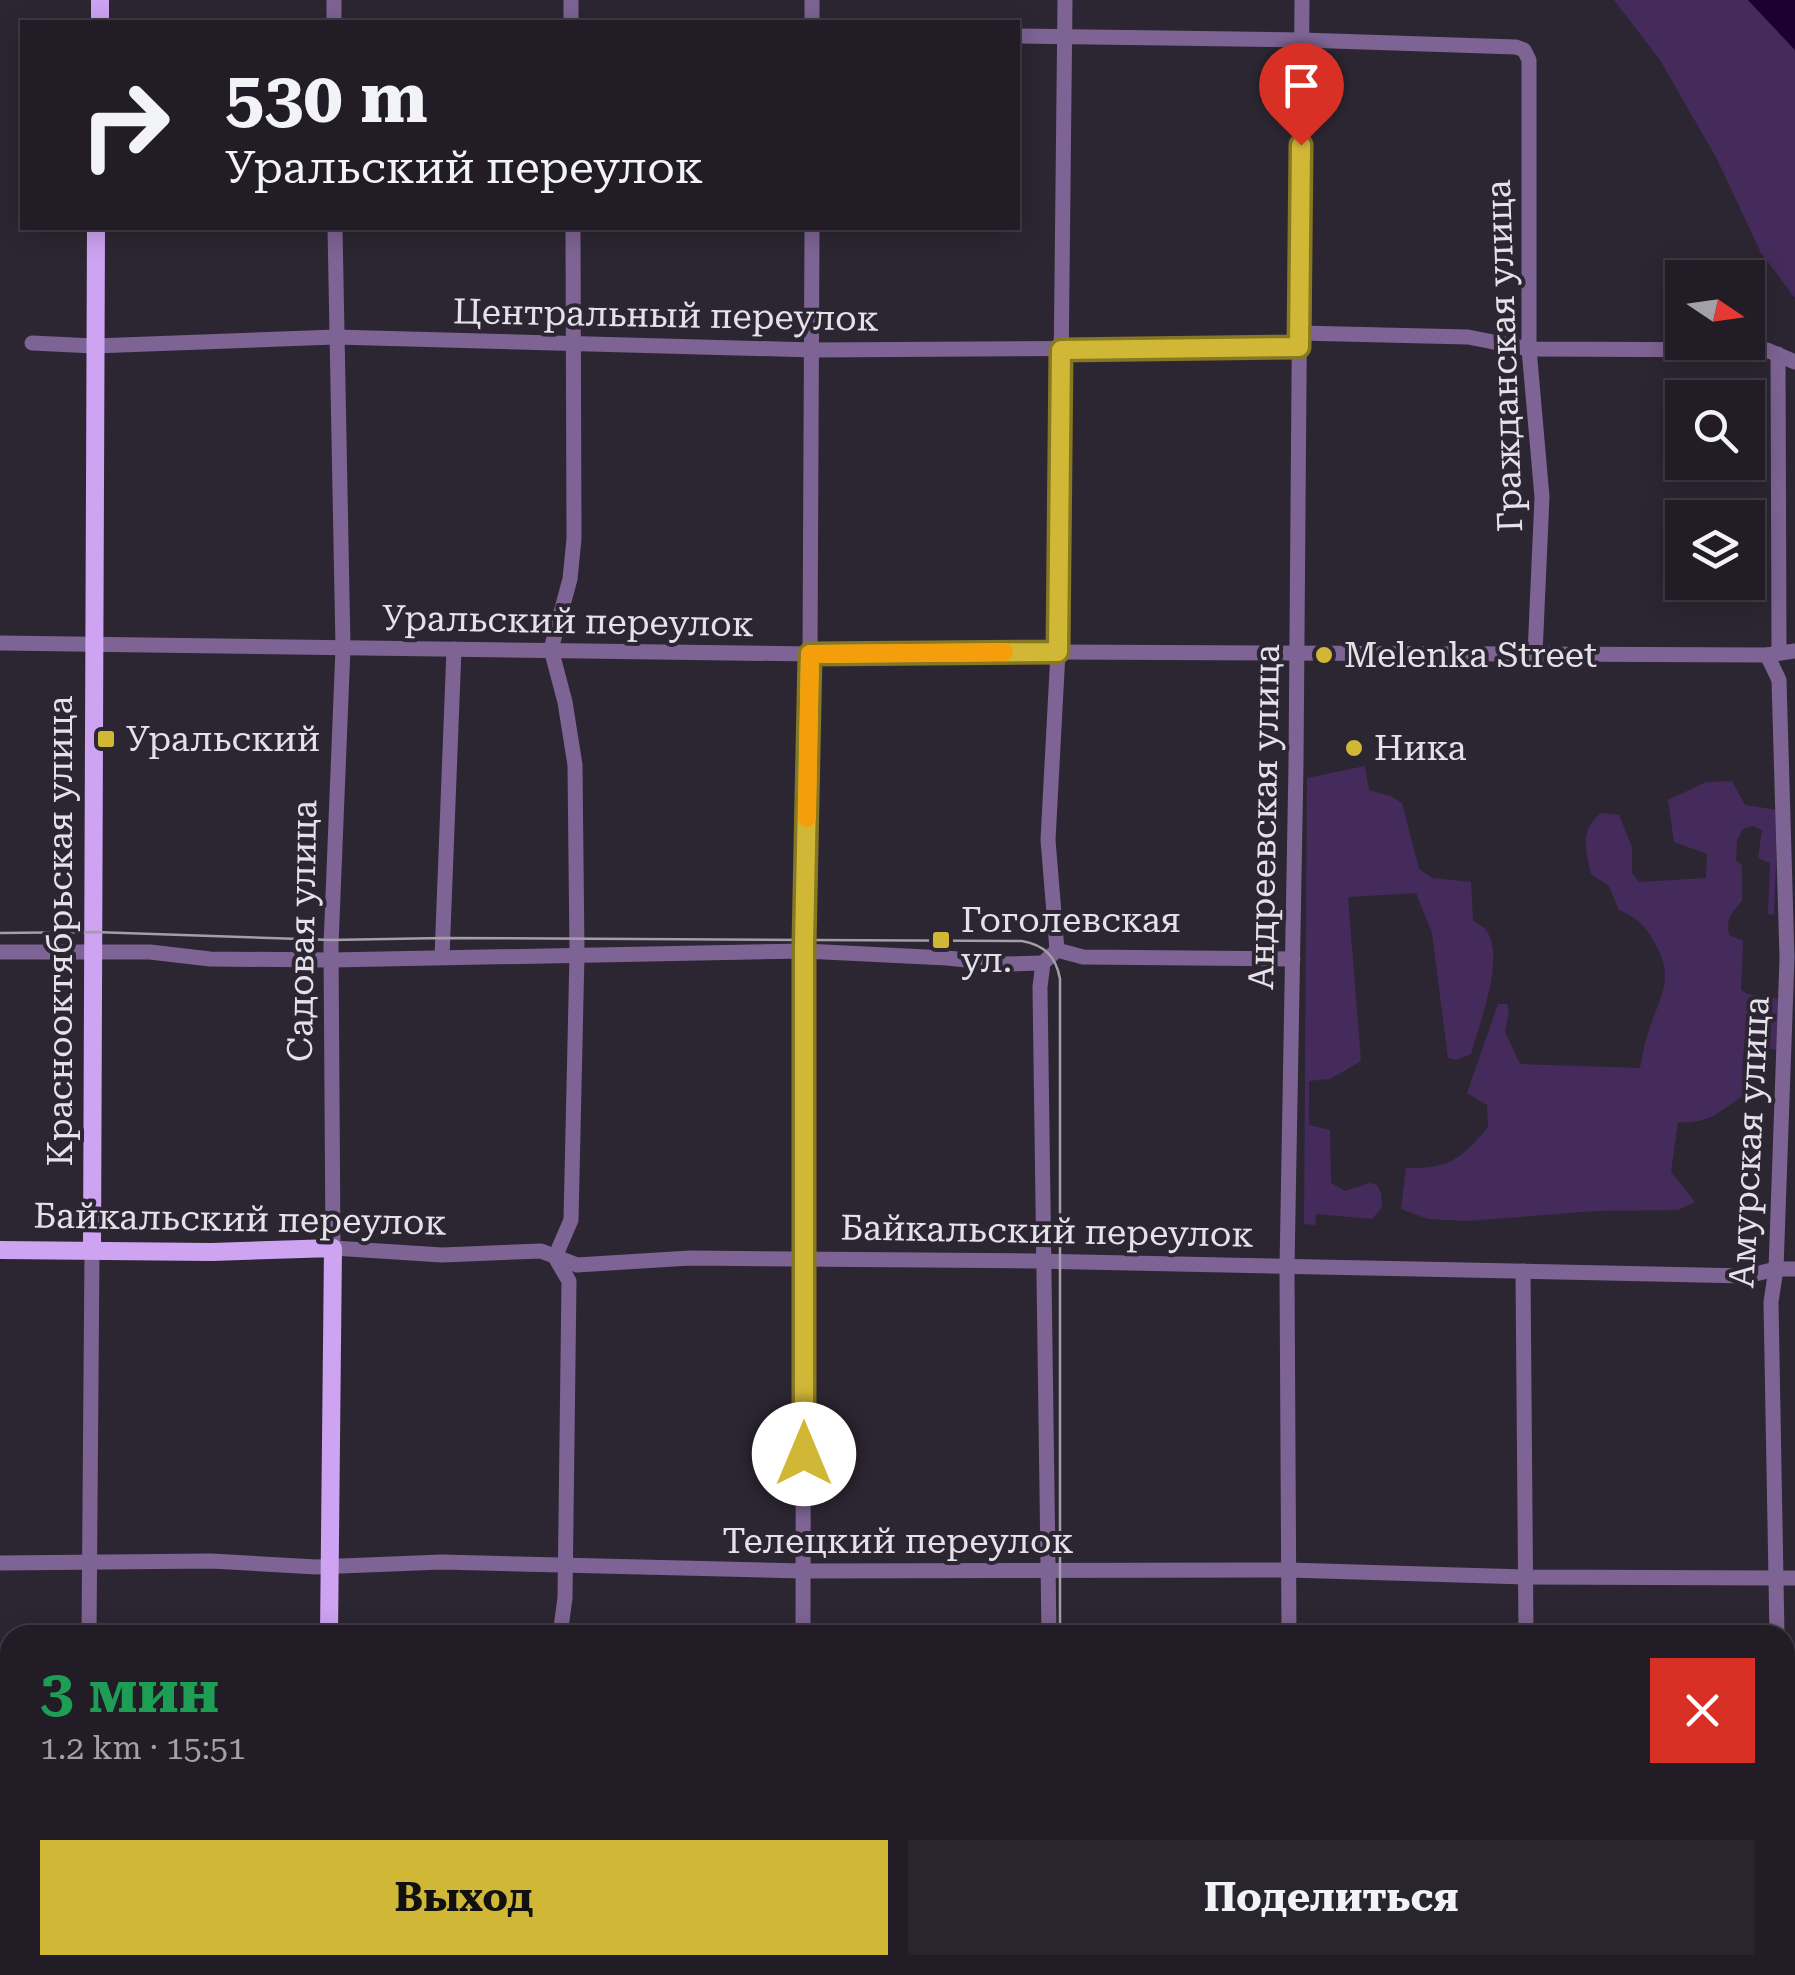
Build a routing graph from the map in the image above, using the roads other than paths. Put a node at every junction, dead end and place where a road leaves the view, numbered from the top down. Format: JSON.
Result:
{"nodes":[{"id":1,"x":1065,"y":0,"type":"edge"},
{"id":2,"x":1302,"y":0,"type":"edge"},
{"id":3,"x":1020,"y":36,"type":"edge"},
{"id":4,"x":1066,"y":36,"type":"junction"},
{"id":5,"x":1302,"y":40,"type":"junction"},
{"id":6,"x":96,"y":230,"type":"edge"},
{"id":7,"x":334,"y":230,"type":"edge"},
{"id":8,"x":573,"y":230,"type":"edge"},
{"id":9,"x":812,"y":230,"type":"edge"},
{"id":10,"x":334,"y":338,"type":"junction"},
{"id":11,"x":1299,"y":340,"type":"junction"},
{"id":12,"x":32,"y":343,"type":"dead end"},
{"id":13,"x":574,"y":343,"type":"junction"},
{"id":14,"x":94,"y":346,"type":"junction"},
{"id":15,"x":1529,"y":348,"type":"junction"},
{"id":16,"x":813,"y":350,"type":"junction"},
{"id":17,"x":1061,"y":350,"type":"junction"},
{"id":18,"x":1778,"y":354,"type":"junction"},
{"id":19,"x":1795,"y":362,"type":"edge"},
{"id":20,"x":0,"y":642,"type":"edge"},
{"id":21,"x":92,"y":644,"type":"junction"},
{"id":22,"x":343,"y":648,"type":"junction"},
{"id":23,"x":454,"y":648,"type":"junction"},
{"id":24,"x":551,"y":650,"type":"junction"},
{"id":25,"x":1058,"y":652,"type":"junction"},
{"id":26,"x":1780,"y":653,"type":"edge"},
{"id":27,"x":810,"y":654,"type":"junction"},
{"id":28,"x":1296,"y":654,"type":"junction"},
{"id":29,"x":1535,"y":654,"type":"junction"},
{"id":30,"x":1056,"y":950,"type":"junction"},
{"id":31,"x":804,"y":951,"type":"junction"},
{"id":32,"x":0,"y":952,"type":"edge"},
{"id":33,"x":93,"y":953,"type":"junction"},
{"id":34,"x":577,"y":954,"type":"junction"},
{"id":35,"x":442,"y":957,"type":"junction"},
{"id":36,"x":1791,"y":958,"type":"edge"},
{"id":37,"x":1292,"y":959,"type":"junction"},
{"id":38,"x":331,"y":960,"type":"junction"},
{"id":39,"x":1043,"y":964,"type":"junction"},
{"id":40,"x":333,"y":1248,"type":"junction"},
{"id":41,"x":0,"y":1250,"type":"edge"},
{"id":42,"x":92,"y":1250,"type":"junction"},
{"id":43,"x":555,"y":1257,"type":"junction"},
{"id":44,"x":806,"y":1260,"type":"junction"},
{"id":45,"x":1044,"y":1263,"type":"junction"},
{"id":46,"x":1287,"y":1268,"type":"junction"},
{"id":47,"x":1776,"y":1269,"type":"junction"},
{"id":48,"x":1795,"y":1269,"type":"edge"},
{"id":49,"x":1524,"y":1271,"type":"junction"},
{"id":50,"x":90,"y":1562,"type":"junction"},
{"id":51,"x":0,"y":1563,"type":"edge"},
{"id":52,"x":330,"y":1566,"type":"junction"},
{"id":53,"x":565,"y":1566,"type":"junction"},
{"id":54,"x":1288,"y":1570,"type":"junction"},
{"id":55,"x":803,"y":1571,"type":"junction"},
{"id":56,"x":1049,"y":1572,"type":"junction"},
{"id":57,"x":1526,"y":1577,"type":"junction"},
{"id":58,"x":1786,"y":1578,"type":"edge"},
{"id":59,"x":89,"y":1625,"type":"edge"},
{"id":60,"x":329,"y":1625,"type":"edge"},
{"id":61,"x":561,"y":1625,"type":"edge"},
{"id":62,"x":803,"y":1625,"type":"edge"},
{"id":63,"x":1048,"y":1625,"type":"edge"},
{"id":64,"x":1289,"y":1625,"type":"edge"},
{"id":65,"x":1526,"y":1625,"type":"edge"},
{"id":66,"x":1779,"y":1625,"type":"edge"}],
"edges":[{"from":1,"to":4,"type":"street"},
{"from":2,"to":5,"type":"street","name":"Андреевская улица"},
{"from":3,"to":4,"type":"street"},
{"from":4,"to":5,"type":"street"},
{"from":4,"to":17,"type":"street"},
{"from":5,"to":11,"type":"street","name":"Андреевская улица"},
{"from":5,"to":15,"type":"street","name":"Гражданская улица"},
{"from":6,"to":14,"type":"main road","name":"Краснооктябрьская улица"},
{"from":7,"to":10,"type":"street","name":"Садовая улица"},
{"from":8,"to":13,"type":"street"},
{"from":9,"to":16,"type":"street"},
{"from":10,"to":13,"type":"street","name":"Центральный переулок"},
{"from":10,"to":14,"type":"street","name":"Центральный переулок"},
{"from":10,"to":22,"type":"street","name":"Садовая улица"},
{"from":11,"to":15,"type":"street","name":"Центральный переулок"},
{"from":11,"to":17,"type":"street","name":"Центральный переулок"},
{"from":11,"to":28,"type":"street","name":"Андреевская улица"},
{"from":12,"to":14,"type":"street","name":"Центральный переулок"},
{"from":13,"to":16,"type":"street","name":"Центральный переулок"},
{"from":13,"to":24,"type":"street"},
{"from":14,"to":21,"type":"main road","name":"Краснооктябрьская улица"},
{"from":15,"to":18,"type":"street","name":"Центральный переулок"},
{"from":15,"to":29,"type":"street","name":"Гражданская улица"},
{"from":16,"to":17,"type":"street","name":"Центральный переулок"},
{"from":16,"to":27,"type":"street"},
{"from":17,"to":25,"type":"street"},
{"from":18,"to":19,"type":"street"},
{"from":18,"to":26,"type":"street","name":"Амурская улица"},
{"from":20,"to":21,"type":"street","name":"Уральский переулок"},
{"from":21,"to":22,"type":"street","name":"Уральский переулок"},
{"from":21,"to":33,"type":"main road","name":"Краснооктябрьская улица"},
{"from":22,"to":23,"type":"street","name":"Уральский переулок"},
{"from":22,"to":38,"type":"street","name":"Садовая улица"},
{"from":23,"to":24,"type":"street","name":"Уральский переулок"},
{"from":23,"to":35,"type":"street"},
{"from":24,"to":27,"type":"street","name":"Уральский переулок"},
{"from":24,"to":34,"type":"street"},
{"from":25,"to":27,"type":"street","name":"Уральский переулок"},
{"from":25,"to":28,"type":"street","name":"Уральский переулок"},
{"from":25,"to":30,"type":"street"},
{"from":26,"to":29,"type":"street","name":"Уральский переулок"},
{"from":26,"to":36,"type":"street","name":"Амурская улица"},
{"from":27,"to":31,"type":"street"},
{"from":28,"to":29,"type":"street","name":"Уральский переулок"},
{"from":28,"to":37,"type":"street","name":"Андреевская улица"},
{"from":30,"to":37,"type":"street"},
{"from":30,"to":39,"type":"street"},
{"from":31,"to":34,"type":"street"},
{"from":31,"to":39,"type":"street"},
{"from":31,"to":44,"type":"street"},
{"from":32,"to":33,"type":"street"},
{"from":33,"to":38,"type":"street"},
{"from":33,"to":42,"type":"main road","name":"Краснооктябрьская улица"},
{"from":34,"to":35,"type":"street"},
{"from":34,"to":43,"type":"street"},
{"from":35,"to":38,"type":"street"},
{"from":36,"to":47,"type":"street","name":"Амурская улица"},
{"from":37,"to":46,"type":"street","name":"Андреевская улица"},
{"from":38,"to":40,"type":"street","name":"Садовая улица"},
{"from":39,"to":45,"type":"street"},
{"from":40,"to":42,"type":"main road","name":"Байкальский переулок"},
{"from":40,"to":43,"type":"street","name":"Байкальский переулок"},
{"from":40,"to":52,"type":"main road","name":"Садовая улица"},
{"from":41,"to":42,"type":"main road","name":"Байкальский переулок"},
{"from":42,"to":50,"type":"street","name":"Краснооктябрьская улица"},
{"from":43,"to":44,"type":"street","name":"Байкальский переулок"},
{"from":43,"to":53,"type":"street"},
{"from":44,"to":45,"type":"street","name":"Байкальский переулок"},
{"from":44,"to":55,"type":"street"},
{"from":45,"to":46,"type":"street","name":"Байкальский переулок"},
{"from":45,"to":56,"type":"street"},
{"from":46,"to":49,"type":"street","name":"Байкальский переулок"},
{"from":46,"to":54,"type":"street","name":"Андреевская улица"},
{"from":47,"to":48,"type":"street","name":"Байкальский переулок"},
{"from":47,"to":49,"type":"street","name":"Байкальский переулок"},
{"from":47,"to":58,"type":"street","name":"Амурская улица"},
{"from":49,"to":57,"type":"street"},
{"from":50,"to":51,"type":"street","name":"Телецкий переулок"},
{"from":50,"to":52,"type":"street","name":"Телецкий переулок"},
{"from":50,"to":59,"type":"street","name":"Краснооктябрьская улица"},
{"from":52,"to":53,"type":"street","name":"Телецкий переулок"},
{"from":52,"to":60,"type":"main road","name":"Садовая улица"},
{"from":53,"to":55,"type":"street","name":"Телецкий переулок"},
{"from":53,"to":61,"type":"street"},
{"from":54,"to":56,"type":"street","name":"Телецкий переулок"},
{"from":54,"to":57,"type":"street","name":"Телецкий переулок"},
{"from":54,"to":64,"type":"street","name":"Андреевская улица"},
{"from":55,"to":56,"type":"street","name":"Телецкий переулок"},
{"from":55,"to":62,"type":"street"},
{"from":56,"to":63,"type":"street"},
{"from":57,"to":58,"type":"street","name":"Телецкий переулок"},
{"from":57,"to":65,"type":"street"},
{"from":58,"to":66,"type":"street","name":"Амурская улица"}]}
